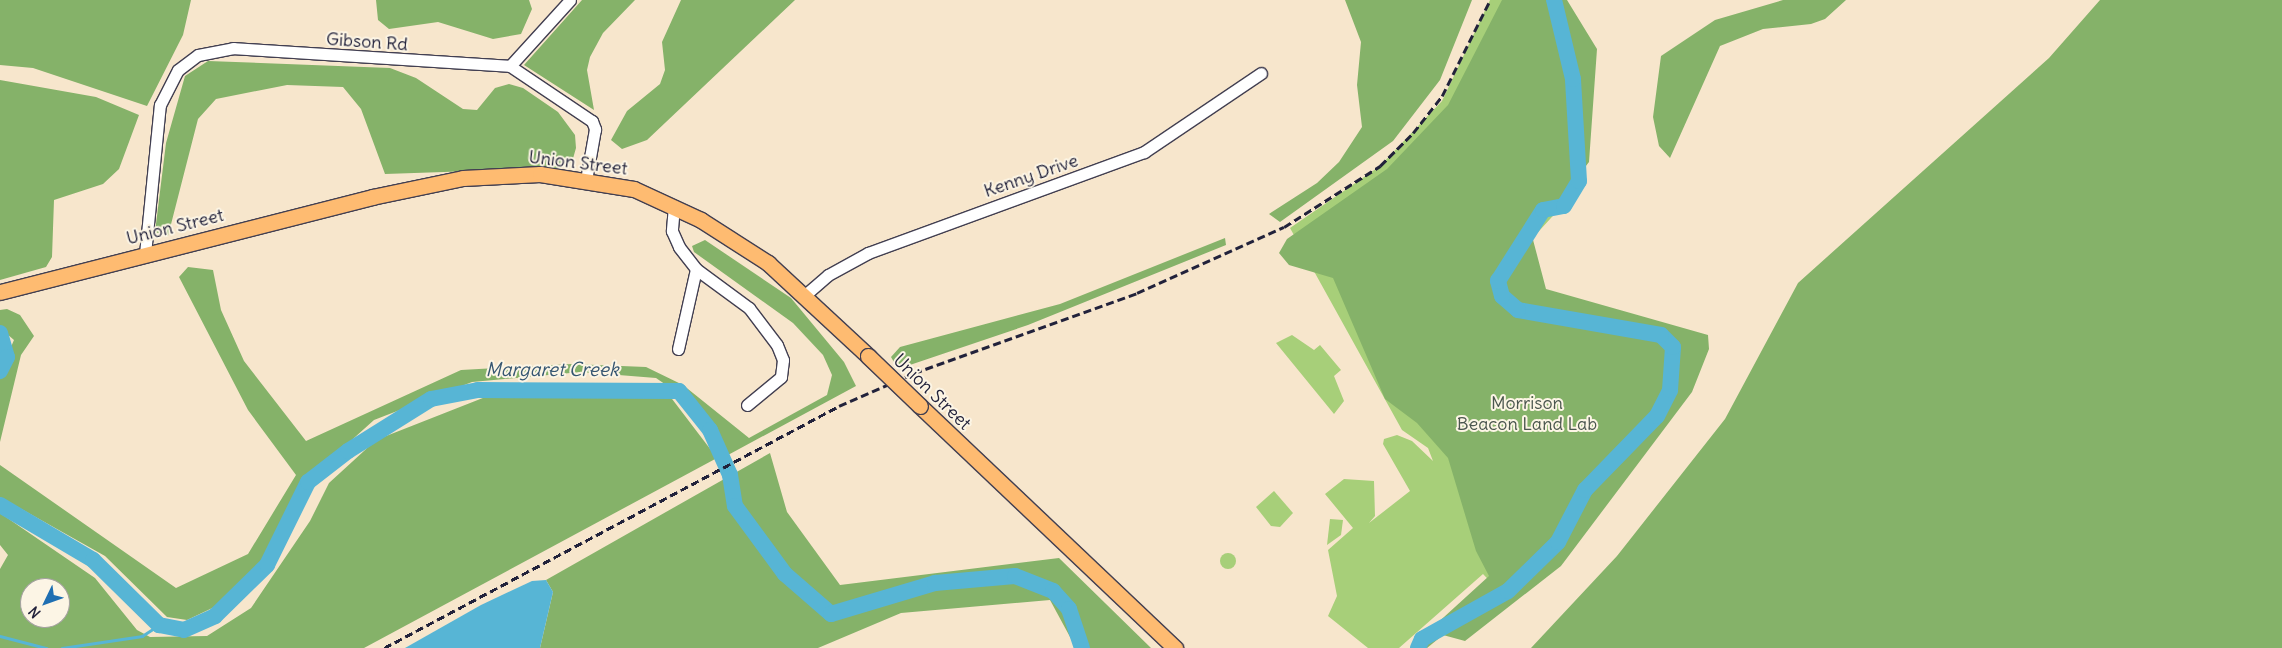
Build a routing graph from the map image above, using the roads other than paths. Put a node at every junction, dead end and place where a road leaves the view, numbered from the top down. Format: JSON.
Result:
{"nodes":[{"id":1,"x":566,"y":1,"type":"edge"},
{"id":2,"x":510,"y":66,"type":"junction"},
{"id":3,"x":1261,"y":73,"type":"dead end"},
{"id":4,"x":586,"y":180,"type":"junction"},
{"id":5,"x":674,"y":206,"type":"junction"},
{"id":6,"x":145,"y":254,"type":"junction"},
{"id":7,"x":696,"y":269,"type":"junction"},
{"id":8,"x":0,"y":292,"type":"edge"},
{"id":9,"x":805,"y":295,"type":"junction"},
{"id":10,"x":678,"y":349,"type":"dead end"},
{"id":11,"x":747,"y":405,"type":"dead end"},
{"id":12,"x":1175,"y":648,"type":"edge"}],
"edges":[{"from":1,"to":2,"type":"street"},
{"from":2,"to":4,"type":"street"},
{"from":2,"to":6,"type":"street","name":"Gibson Rd"},
{"from":3,"to":9,"type":"street","name":"Kenny Drive"},
{"from":4,"to":5,"type":"main road","name":"Union Street"},
{"from":4,"to":6,"type":"main road","name":"Union Street"},
{"from":5,"to":7,"type":"street"},
{"from":5,"to":9,"type":"main road","name":"Union Street"},
{"from":6,"to":8,"type":"main road","name":"Union Street"},
{"from":7,"to":10,"type":"street"},
{"from":7,"to":11,"type":"street"},
{"from":9,"to":12,"type":"main road","name":"Union Street","bridge":true}]}
